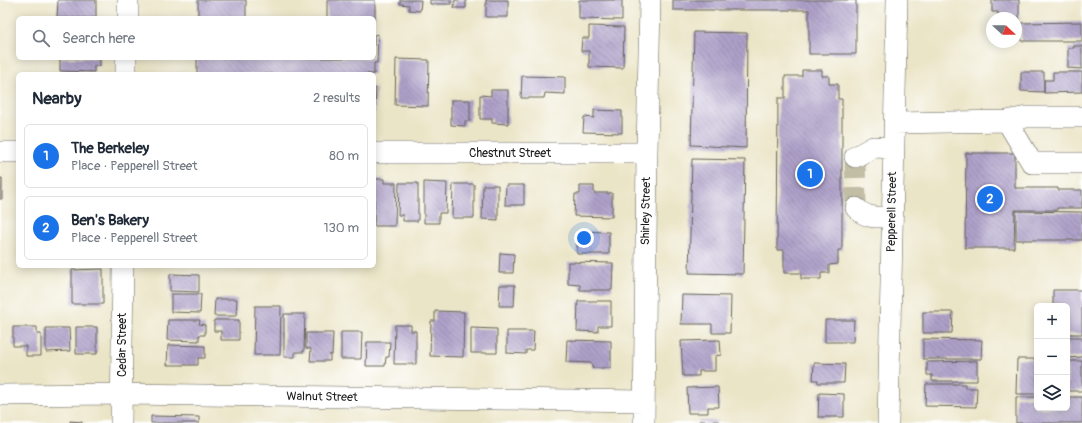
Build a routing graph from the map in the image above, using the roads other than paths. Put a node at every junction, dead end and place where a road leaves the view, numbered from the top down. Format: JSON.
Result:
{"nodes":[{"id":1,"x":128,"y":0,"type":"edge"},
{"id":2,"x":650,"y":0,"type":"edge"},
{"id":3,"x":897,"y":0,"type":"edge"},
{"id":4,"x":128,"y":16,"type":"edge"},
{"id":5,"x":126,"y":60,"type":"edge"},
{"id":6,"x":126,"y":72,"type":"edge"},
{"id":7,"x":1082,"y":117,"type":"edge"},
{"id":8,"x":1008,"y":121,"type":"junction"},
{"id":9,"x":894,"y":123,"type":"junction"},
{"id":10,"x":894,"y":148,"type":"junction"},
{"id":11,"x":0,"y":152,"type":"edge"},
{"id":12,"x":16,"y":152,"type":"edge"},
{"id":13,"x":376,"y":153,"type":"edge"},
{"id":14,"x":647,"y":153,"type":"junction"},
{"id":15,"x":855,"y":156,"type":"dead end"},
{"id":16,"x":1082,"y":163,"type":"edge"},
{"id":17,"x":856,"y":208,"type":"dead end"},
{"id":18,"x":892,"y":217,"type":"junction"},
{"id":19,"x":123,"y":268,"type":"edge"},
{"id":20,"x":122,"y":394,"type":"junction"},
{"id":21,"x":0,"y":395,"type":"edge"},
{"id":22,"x":644,"y":401,"type":"junction"},
{"id":23,"x":121,"y":423,"type":"edge"},
{"id":24,"x":644,"y":423,"type":"edge"},
{"id":25,"x":888,"y":423,"type":"edge"}],
"edges":[{"from":1,"to":4,"type":"street"},
{"from":2,"to":14,"type":"street","name":"Shirley Street"},
{"from":3,"to":9,"type":"street","name":"Pepperell Street"},
{"from":5,"to":6,"type":"street"},
{"from":7,"to":8,"type":"street"},
{"from":8,"to":9,"type":"street"},
{"from":8,"to":16,"type":"street"},
{"from":9,"to":10,"type":"street","name":"Pepperell Street"},
{"from":10,"to":15,"type":"street"},
{"from":10,"to":18,"type":"street","name":"Pepperell Street"},
{"from":11,"to":12,"type":"street"},
{"from":13,"to":14,"type":"street","name":"Chestnut Street"},
{"from":14,"to":22,"type":"street","name":"Shirley Street"},
{"from":17,"to":18,"type":"street"},
{"from":18,"to":25,"type":"street","name":"Pepperell Street"},
{"from":19,"to":20,"type":"street","name":"Cedar Street"},
{"from":20,"to":21,"type":"street","name":"Walnut Street"},
{"from":20,"to":22,"type":"street","name":"Walnut Street"},
{"from":20,"to":23,"type":"street","name":"Cedar Street"},
{"from":22,"to":24,"type":"street","name":"Shirley Street"}]}
